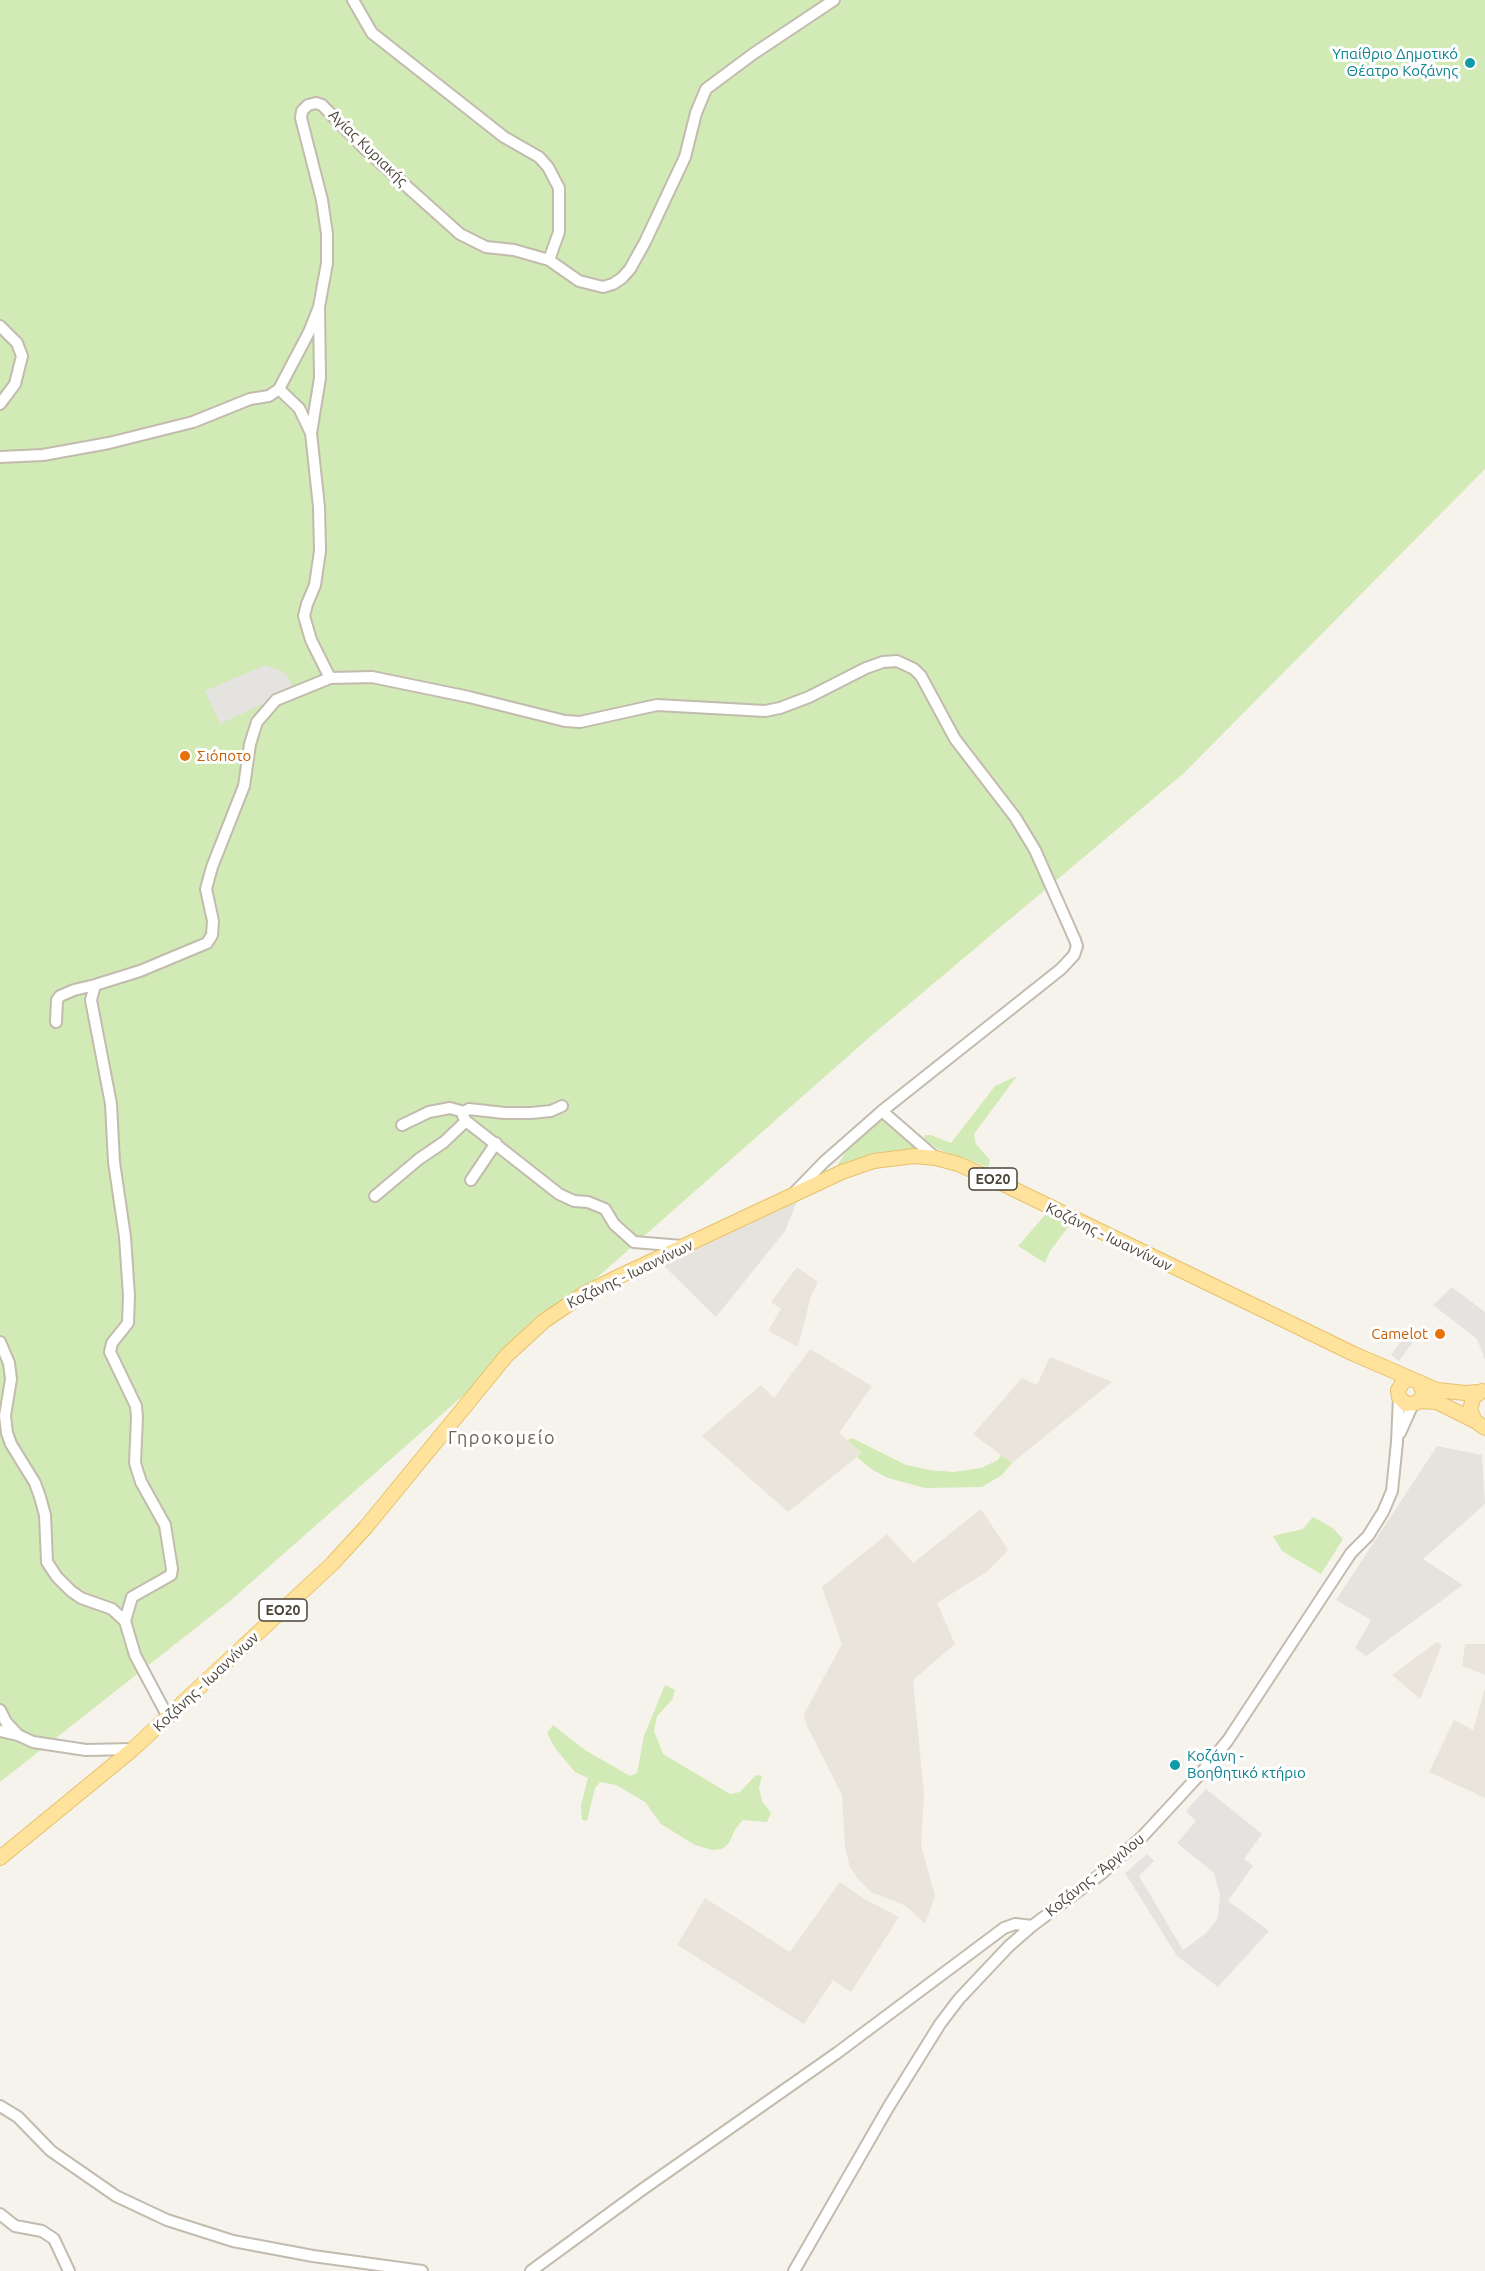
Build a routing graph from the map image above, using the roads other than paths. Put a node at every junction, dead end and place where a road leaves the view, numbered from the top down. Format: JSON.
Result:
{"nodes":[{"id":1,"x":834,"y":0,"type":"edge"},
{"id":2,"x":358,"y":2,"type":"edge"},
{"id":3,"x":549,"y":260,"type":"junction"},
{"id":4,"x":319,"y":307,"type":"junction"},
{"id":5,"x":0,"y":326,"type":"edge"},
{"id":6,"x":279,"y":389,"type":"junction"},
{"id":7,"x":0,"y":404,"type":"edge"},
{"id":8,"x":311,"y":434,"type":"junction"},
{"id":9,"x":0,"y":457,"type":"edge"},
{"id":10,"x":330,"y":678,"type":"junction"},
{"id":11,"x":95,"y":985,"type":"junction"},
{"id":12,"x":56,"y":1022,"type":"dead end"},
{"id":13,"x":562,"y":1106,"type":"dead end"},
{"id":14,"x":882,"y":1111,"type":"junction"},
{"id":15,"x":465,"y":1116,"type":"junction"},
{"id":16,"x":402,"y":1125,"type":"dead end"},
{"id":17,"x":496,"y":1143,"type":"junction"},
{"id":18,"x":936,"y":1158,"type":"junction"},
{"id":19,"x":471,"y":1180,"type":"dead end"},
{"id":20,"x":375,"y":1196,"type":"dead end"},
{"id":21,"x":789,"y":1197,"type":"junction"},
{"id":22,"x":686,"y":1246,"type":"junction"},
{"id":23,"x":0,"y":1342,"type":"edge"},
{"id":24,"x":1354,"y":1354,"type":"junction"},
{"id":25,"x":1415,"y":1381,"type":"junction"},
{"id":26,"x":1482,"y":1391,"type":"edge"},
{"id":27,"x":1399,"y":1395,"type":"junction"},
{"id":28,"x":1416,"y":1403,"type":"junction"},
{"id":29,"x":1482,"y":1427,"type":"edge"},
{"id":30,"x":1397,"y":1442,"type":"junction"},
{"id":31,"x":125,"y":1621,"type":"junction"},
{"id":32,"x":0,"y":1710,"type":"edge"},
{"id":33,"x":168,"y":1717,"type":"junction"},
{"id":34,"x":0,"y":1731,"type":"edge"},
{"id":35,"x":18,"y":1735,"type":"junction"},
{"id":36,"x":133,"y":1749,"type":"junction"},
{"id":37,"x":0,"y":1858,"type":"edge"},
{"id":38,"x":1032,"y":1926,"type":"junction"},
{"id":39,"x":0,"y":2106,"type":"edge"},
{"id":40,"x":0,"y":2214,"type":"edge"},
{"id":41,"x":69,"y":2271,"type":"edge"},
{"id":42,"x":422,"y":2271,"type":"edge"},
{"id":43,"x":531,"y":2271,"type":"edge"},
{"id":44,"x":794,"y":2271,"type":"edge"}],
"edges":[{"from":1,"to":3,"type":"street","name":"Αγίας Κυριακής"},
{"from":2,"to":3,"type":"street"},
{"from":3,"to":4,"type":"street","name":"Αγίας Κυριακής"},
{"from":4,"to":6,"type":"street","name":"Αγίας Κυριακής"},
{"from":4,"to":8,"type":"street"},
{"from":5,"to":7,"type":"street"},
{"from":6,"to":8,"type":"street"},
{"from":6,"to":9,"type":"street"},
{"from":8,"to":10,"type":"street"},
{"from":10,"to":11,"type":"street"},
{"from":10,"to":14,"type":"street"},
{"from":11,"to":12,"type":"street"},
{"from":11,"to":31,"type":"street"},
{"from":13,"to":15,"type":"street"},
{"from":14,"to":18,"type":"street"},
{"from":14,"to":21,"type":"street"},
{"from":15,"to":16,"type":"street"},
{"from":15,"to":17,"type":"street"},
{"from":15,"to":20,"type":"street"},
{"from":17,"to":19,"type":"street"},
{"from":17,"to":22,"type":"street"},
{"from":18,"to":21,"type":"main road","name":"Κοζάνης - Ιωαννίνων","number":"ΕΟ20"},
{"from":18,"to":24,"type":"main road","name":"Κοζάνης - Ιωαννίνων","number":"ΕΟ20"},
{"from":21,"to":22,"type":"main road","name":"Κοζάνης - Ιωαννίνων","number":"ΕΟ20"},
{"from":22,"to":33,"type":"main road","name":"Κοζάνης - Ιωαννίνων","number":"ΕΟ20"},
{"from":23,"to":31,"type":"street"},
{"from":24,"to":25,"type":"main road","name":"Κοζάνης - Ιωαννίνων","number":"ΕΟ20"},
{"from":24,"to":27,"type":"main road","name":"Κοζάνης - Ιωαννίνων","number":"ΕΟ20"},
{"from":25,"to":26,"type":"main road","name":"Κοζάνης - Ιωαννίνων","number":"ΕΟ20"},
{"from":25,"to":27,"type":"main road"},
{"from":25,"to":28,"type":"main road"},
{"from":26,"to":29,"type":"main road","number":"ΕΟ20"},
{"from":27,"to":28,"type":"main road","number":"ΕΟ20"},
{"from":27,"to":30,"type":"street"},
{"from":28,"to":29,"type":"main road","number":"ΕΟ20"},
{"from":28,"to":30,"type":"street"},
{"from":30,"to":38,"type":"street","name":"Κοζάνης - Άργιλου"},
{"from":31,"to":33,"type":"street"},
{"from":32,"to":35,"type":"street"},
{"from":33,"to":36,"type":"main road","name":"Κοζάνης - Ιωαννίνων","number":"ΕΟ20"},
{"from":34,"to":35,"type":"street"},
{"from":35,"to":36,"type":"street"},
{"from":36,"to":37,"type":"main road","name":"Κοζάνης - Ιωαννίνων","number":"ΕΟ20"},
{"from":38,"to":43,"type":"street"},
{"from":38,"to":44,"type":"street","name":"Κοζάνης - Άργιλου"},
{"from":39,"to":42,"type":"street"},
{"from":40,"to":41,"type":"street"}]}
